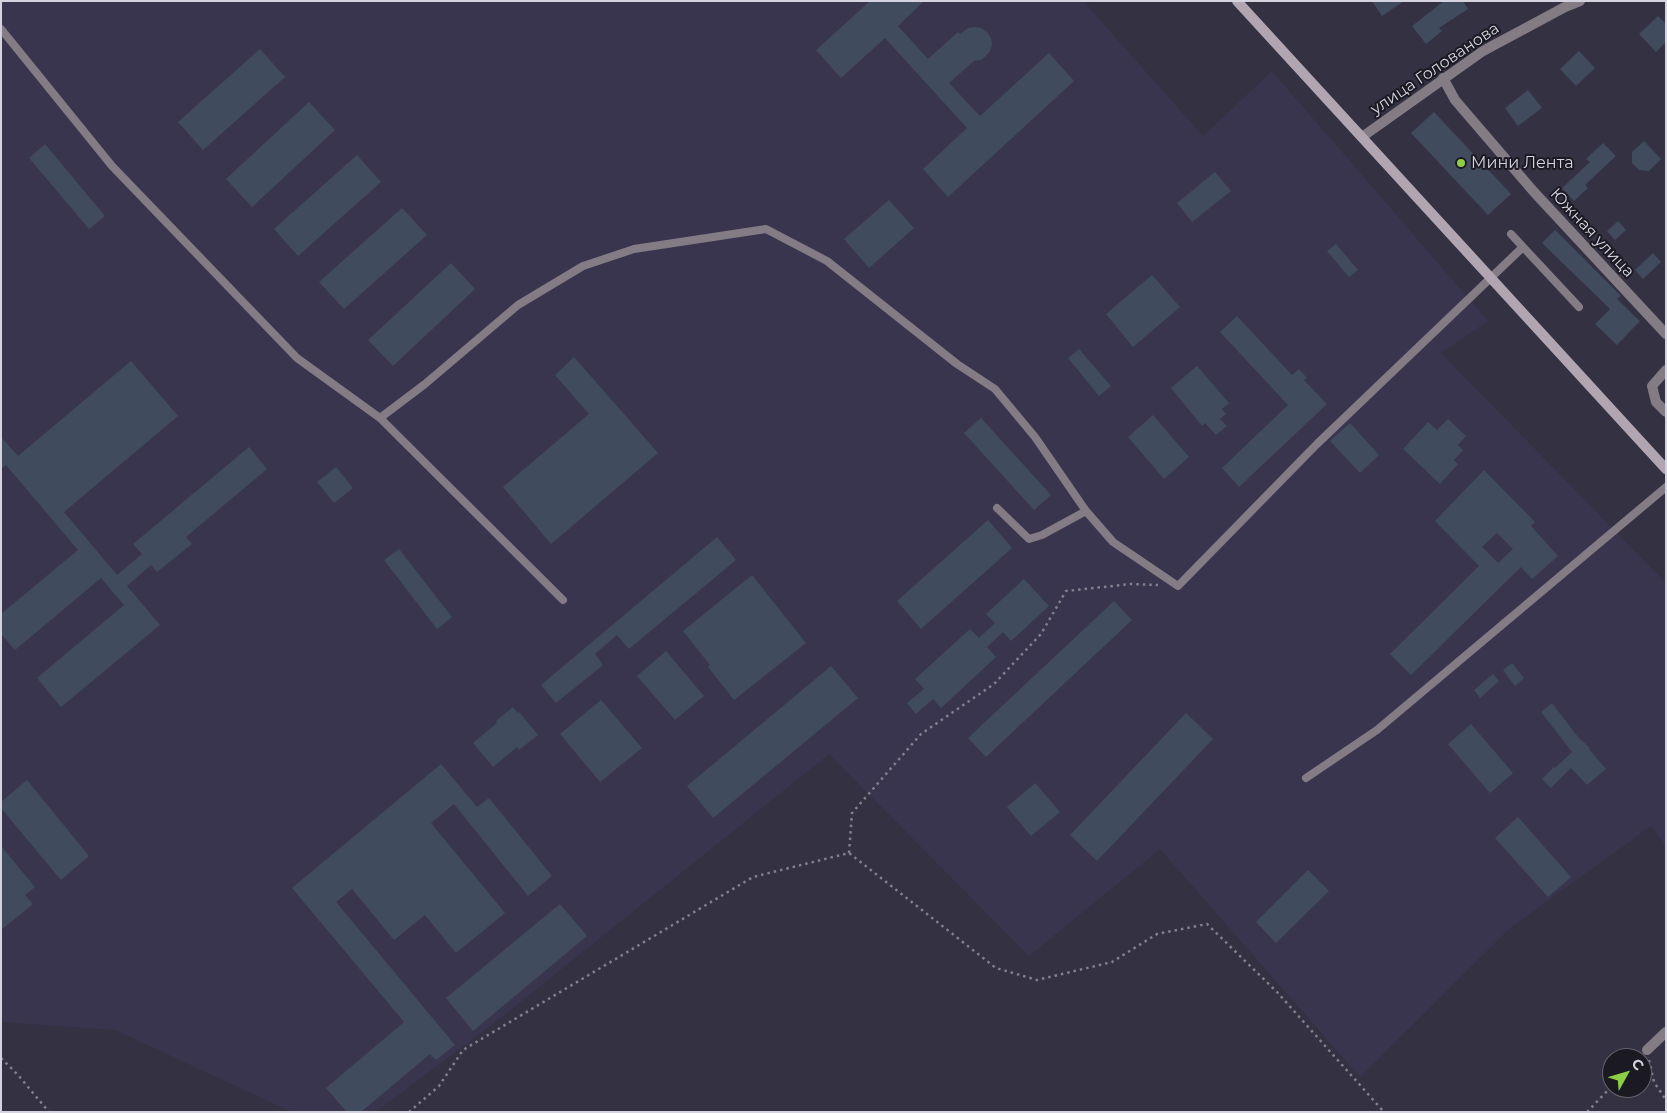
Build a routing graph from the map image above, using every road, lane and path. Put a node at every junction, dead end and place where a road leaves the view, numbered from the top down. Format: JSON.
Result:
{"nodes":[{"id":1,"x":1237,"y":1,"type":"edge"},
{"id":2,"x":1580,"y":1,"type":"edge"},
{"id":3,"x":1,"y":29,"type":"edge"},
{"id":4,"x":1443,"y":78,"type":"junction"},
{"id":5,"x":1362,"y":137,"type":"junction"},
{"id":6,"x":1511,"y":234,"type":"dead end"},
{"id":7,"x":1523,"y":247,"type":"junction"},
{"id":8,"x":1490,"y":278,"type":"junction"},
{"id":9,"x":1579,"y":307,"type":"dead end"},
{"id":10,"x":1666,"y":334,"type":"edge"},
{"id":11,"x":1666,"y":370,"type":"edge"},
{"id":12,"x":1666,"y":412,"type":"edge"},
{"id":13,"x":380,"y":418,"type":"junction"},
{"id":14,"x":1666,"y":469,"type":"edge"},
{"id":15,"x":1666,"y":487,"type":"edge"},
{"id":16,"x":996,"y":508,"type":"dead end"},
{"id":17,"x":1086,"y":511,"type":"junction"},
{"id":18,"x":1178,"y":586,"type":"junction"},
{"id":19,"x":563,"y":600,"type":"dead end"},
{"id":20,"x":1306,"y":778,"type":"dead end"},
{"id":21,"x":849,"y":853,"type":"junction"},
{"id":22,"x":1666,"y":1032,"type":"edge"},
{"id":23,"x":1649,"y":1048,"type":"edge"},
{"id":24,"x":1,"y":1058,"type":"edge"},
{"id":25,"x":1652,"y":1073,"type":"edge"},
{"id":26,"x":1602,"y":1096,"type":"edge"},
{"id":27,"x":1666,"y":1100,"type":"edge"},
{"id":28,"x":49,"y":1112,"type":"edge"},
{"id":29,"x":409,"y":1112,"type":"edge"},
{"id":30,"x":1384,"y":1112,"type":"edge"},
{"id":31,"x":1587,"y":1112,"type":"edge"}],
"edges":[{"from":1,"to":5,"type":"main road"},
{"from":2,"to":4,"type":"street","name":"улица Голованова"},
{"from":3,"to":13,"type":"lane"},
{"from":4,"to":5,"type":"street","name":"улица Голованова"},
{"from":4,"to":10,"type":"street","name":"Южная улица"},
{"from":5,"to":8,"type":"main road"},
{"from":6,"to":7,"type":"lane"},
{"from":7,"to":8,"type":"lane"},
{"from":7,"to":9,"type":"lane"},
{"from":8,"to":14,"type":"main road"},
{"from":8,"to":18,"type":"lane"},
{"from":11,"to":12,"type":"street"},
{"from":13,"to":17,"type":"lane"},
{"from":13,"to":19,"type":"lane"},
{"from":15,"to":20,"type":"lane"},
{"from":16,"to":17,"type":"lane"},
{"from":17,"to":18,"type":"lane"},
{"from":18,"to":21,"type":"path"},
{"from":21,"to":29,"type":"path"},
{"from":21,"to":30,"type":"path"},
{"from":22,"to":23,"type":"street"},
{"from":24,"to":28,"type":"path"},
{"from":25,"to":27,"type":"path"},
{"from":26,"to":31,"type":"path"}]}
